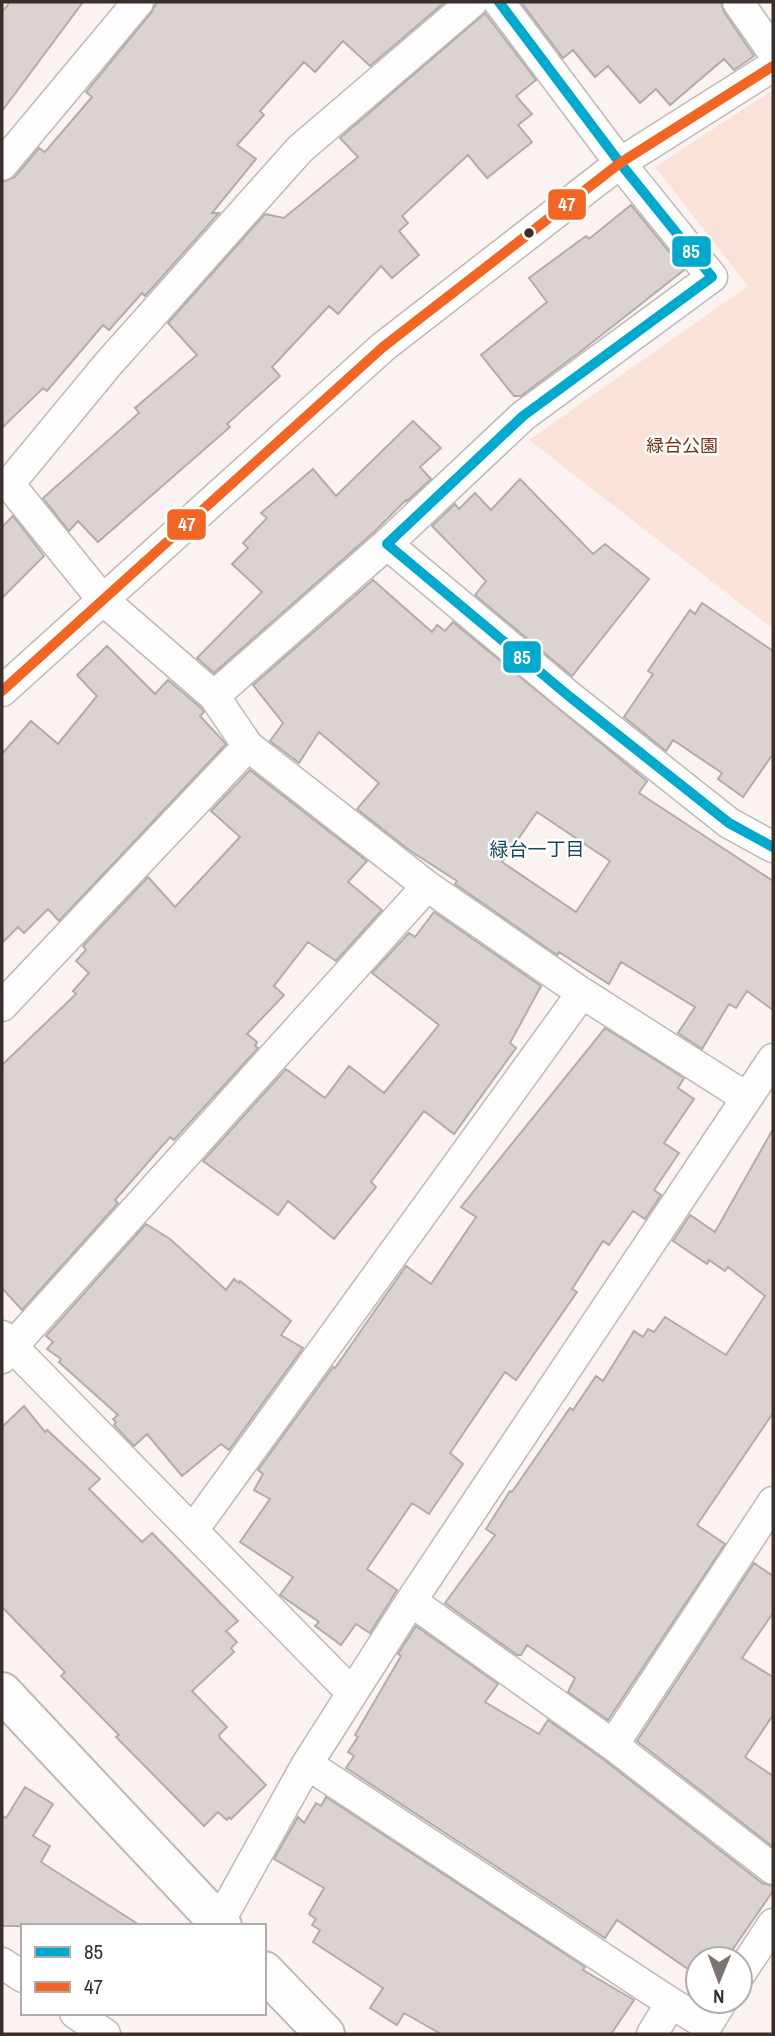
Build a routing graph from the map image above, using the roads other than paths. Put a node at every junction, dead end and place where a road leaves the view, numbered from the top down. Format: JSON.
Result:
{"nodes":[{"id":1,"x":138,"y":2,"type":"edge"},
{"id":2,"x":472,"y":2,"type":"edge"},
{"id":3,"x":499,"y":2,"type":"edge"},
{"id":4,"x":738,"y":2,"type":"edge"},
{"id":5,"x":773,"y":52,"type":"edge"},
{"id":6,"x":773,"y":66,"type":"edge"},
{"id":7,"x":620,"y":163,"type":"junction"},
{"id":8,"x":2,"y":165,"type":"edge"},
{"id":9,"x":5,"y":480,"type":"edge"},
{"id":10,"x":387,"y":544,"type":"junction"},
{"id":11,"x":102,"y":599,"type":"junction"},
{"id":12,"x":2,"y":691,"type":"edge"},
{"id":13,"x":214,"y":696,"type":"junction"},
{"id":14,"x":248,"y":746,"type":"junction"},
{"id":15,"x":773,"y":847,"type":"edge"},
{"id":16,"x":427,"y":886,"type":"junction"},
{"id":17,"x":582,"y":993,"type":"junction"},
{"id":18,"x":2,"y":1006,"type":"edge"},
{"id":19,"x":773,"y":1059,"type":"edge"},
{"id":20,"x":747,"y":1098,"type":"junction"},
{"id":21,"x":5,"y":1347,"type":"edge"},
{"id":22,"x":773,"y":1502,"type":"edge"},
{"id":23,"x":193,"y":1530,"type":"junction"},
{"id":24,"x":411,"y":1601,"type":"junction"},
{"id":25,"x":2,"y":1692,"type":"edge"},
{"id":26,"x":352,"y":1693,"type":"junction"},
{"id":27,"x":613,"y":1745,"type":"junction"},
{"id":28,"x":307,"y":1764,"type":"junction"},
{"id":29,"x":773,"y":1869,"type":"edge"},
{"id":30,"x":220,"y":1924,"type":"edge"},
{"id":31,"x":773,"y":1924,"type":"edge"},
{"id":32,"x":754,"y":1953,"type":"edge"},
{"id":33,"x":2,"y":1963,"type":"edge"},
{"id":34,"x":266,"y":1972,"type":"edge"},
{"id":35,"x":21,"y":1977,"type":"edge"},
{"id":36,"x":671,"y":2003,"type":"junction"},
{"id":37,"x":684,"y":2011,"type":"edge"},
{"id":38,"x":78,"y":2015,"type":"edge"},
{"id":39,"x":691,"y":2015,"type":"edge"},
{"id":40,"x":713,"y":2015,"type":"edge"},
{"id":41,"x":106,"y":2034,"type":"edge"},
{"id":42,"x":325,"y":2034,"type":"edge"},
{"id":43,"x":652,"y":2034,"type":"edge"}],
"edges":[{"from":1,"to":8,"type":"street"},
{"from":2,"to":9,"type":"street"},
{"from":3,"to":7,"type":"street"},
{"from":4,"to":5,"type":"street"},
{"from":6,"to":7,"type":"street"},
{"from":7,"to":10,"type":"street"},
{"from":7,"to":11,"type":"street"},
{"from":9,"to":11,"type":"street"},
{"from":10,"to":13,"type":"street"},
{"from":10,"to":15,"type":"street"},
{"from":11,"to":12,"type":"street"},
{"from":11,"to":13,"type":"street"},
{"from":13,"to":14,"type":"street"},
{"from":14,"to":16,"type":"street"},
{"from":14,"to":18,"type":"street"},
{"from":16,"to":17,"type":"street"},
{"from":16,"to":21,"type":"street"},
{"from":17,"to":20,"type":"street"},
{"from":17,"to":23,"type":"street"},
{"from":19,"to":20,"type":"street"},
{"from":20,"to":24,"type":"street"},
{"from":21,"to":23,"type":"street"},
{"from":22,"to":27,"type":"street"},
{"from":23,"to":26,"type":"street"},
{"from":24,"to":26,"type":"street"},
{"from":24,"to":27,"type":"street"},
{"from":25,"to":30,"type":"street"},
{"from":26,"to":28,"type":"street"},
{"from":27,"to":29,"type":"street"},
{"from":28,"to":30,"type":"street"},
{"from":28,"to":36,"type":"street"},
{"from":31,"to":32,"type":"street"},
{"from":33,"to":35,"type":"street"},
{"from":34,"to":42,"type":"street"},
{"from":36,"to":37,"type":"street"},
{"from":36,"to":43,"type":"street"},
{"from":38,"to":41,"type":"street"},
{"from":39,"to":40,"type":"street"}]}
